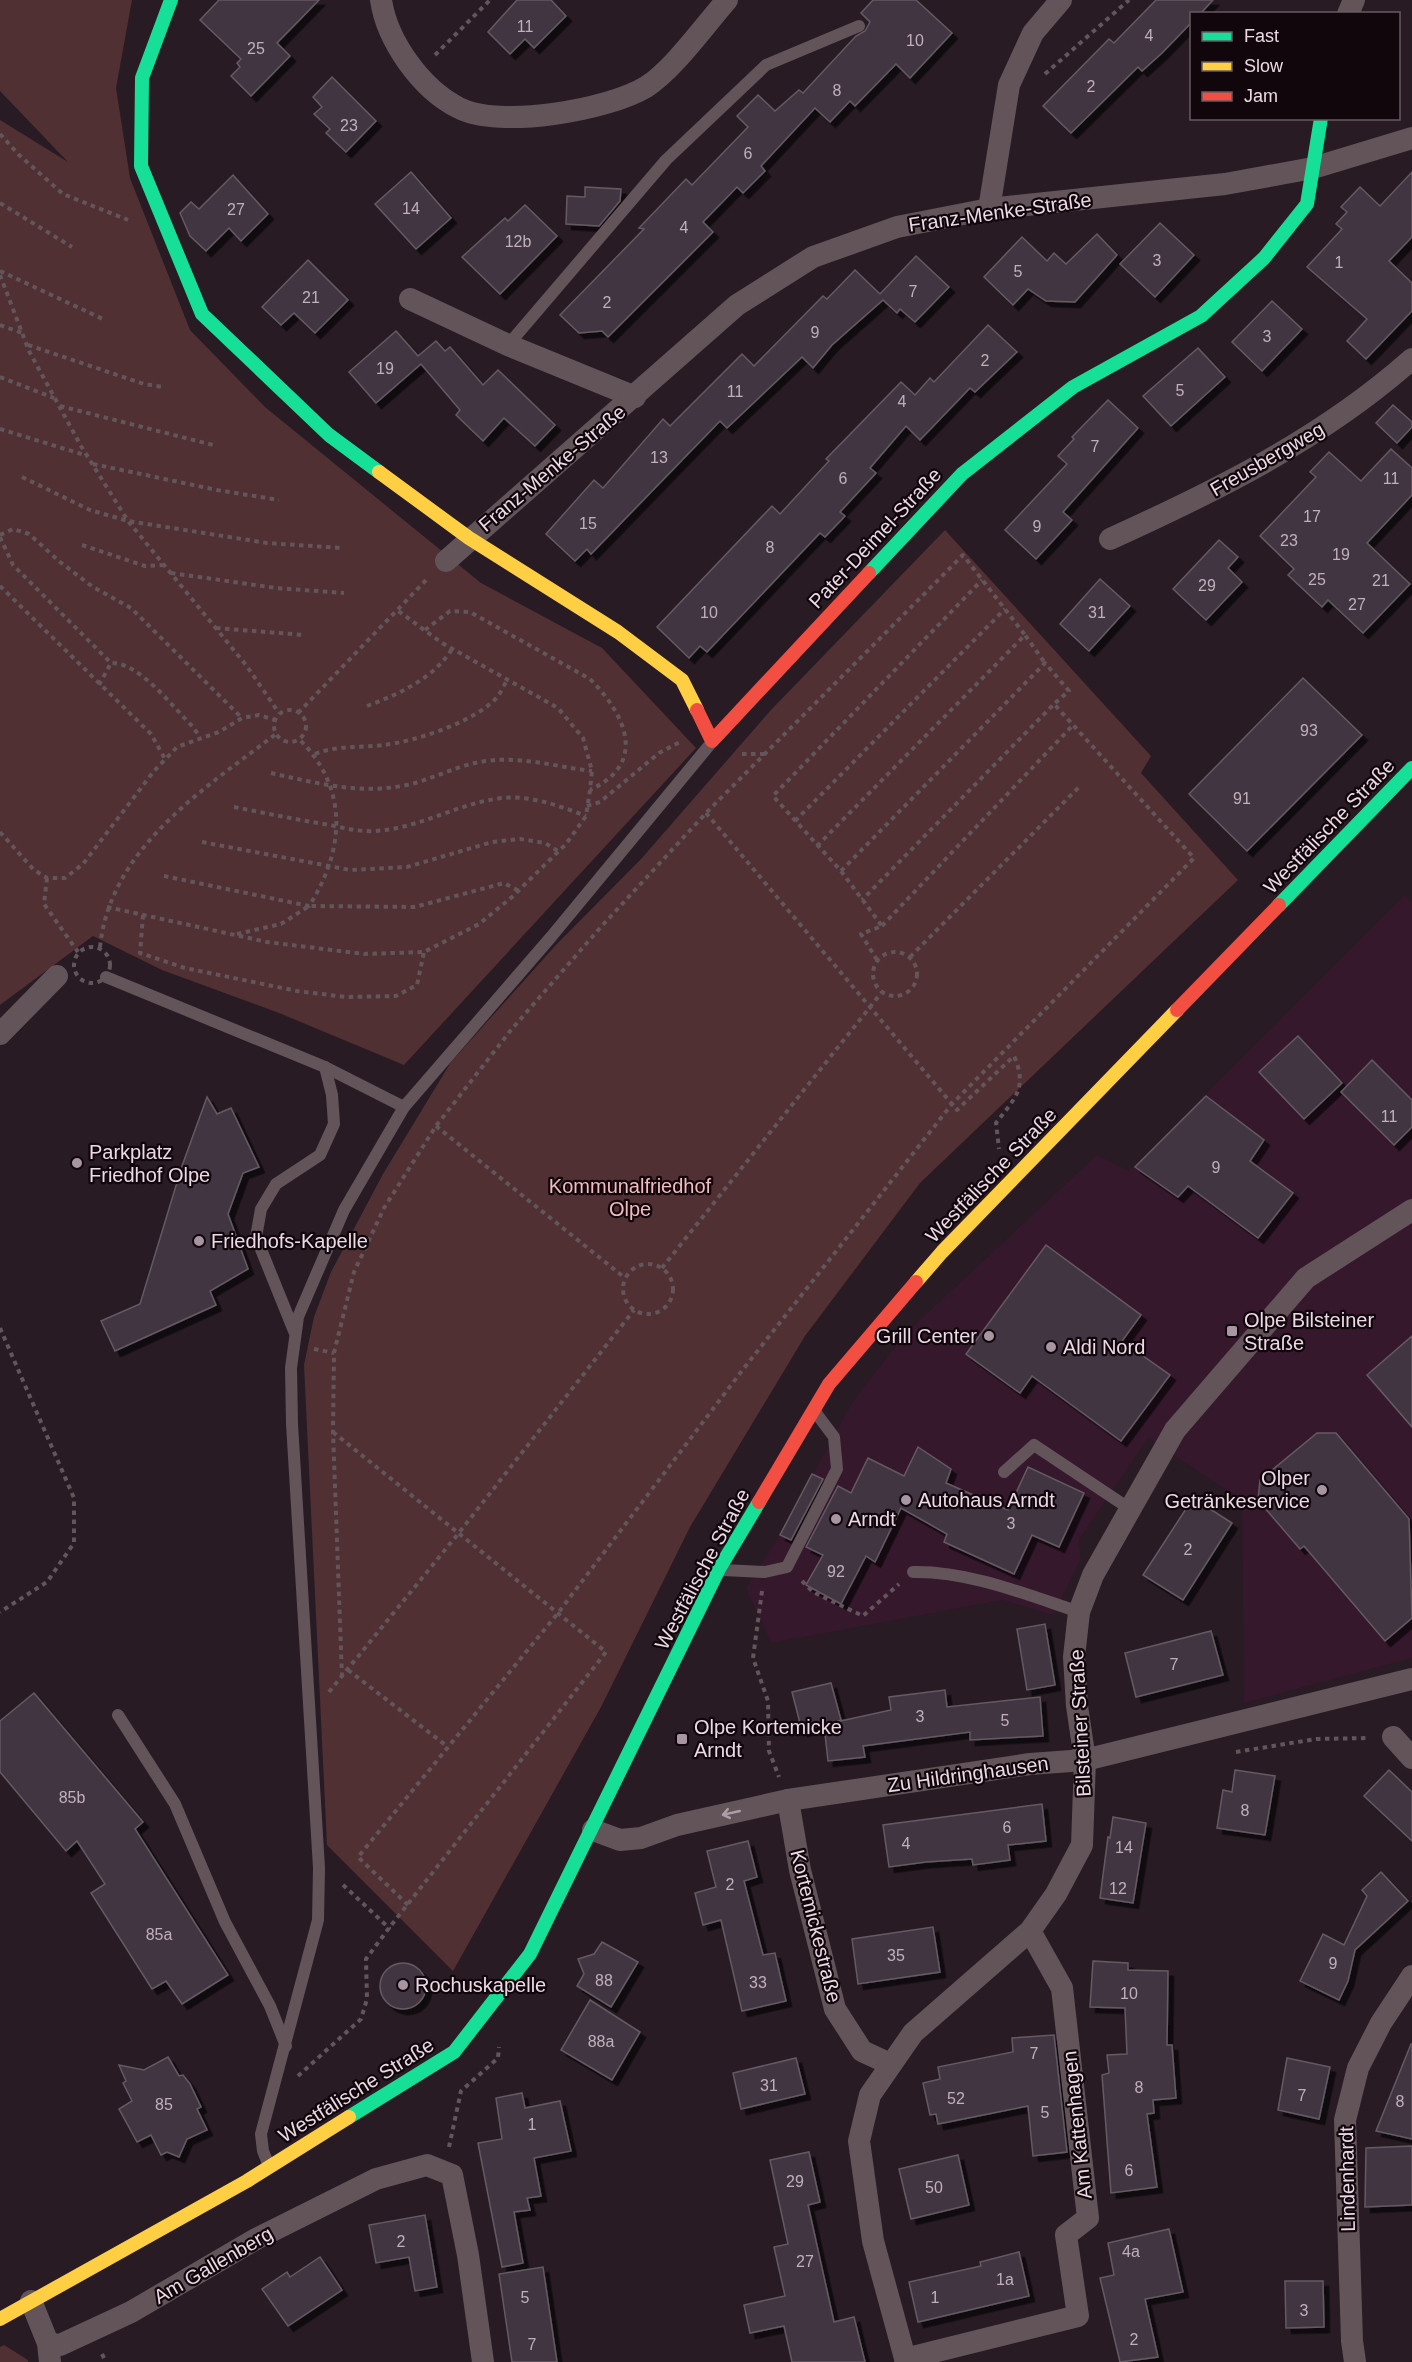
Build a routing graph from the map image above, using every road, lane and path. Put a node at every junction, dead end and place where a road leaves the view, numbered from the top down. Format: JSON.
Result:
{"nodes":[{"id":1,"x":171,"y":0,"type":"edge"},
{"id":2,"x":381,"y":0,"type":"edge"},
{"id":3,"x":490,"y":0,"type":"edge"},
{"id":4,"x":727,"y":0,"type":"edge"},
{"id":5,"x":1060,"y":0,"type":"edge"},
{"id":6,"x":1129,"y":0,"type":"edge"},
{"id":7,"x":859,"y":26,"type":"dead end"},
{"id":8,"x":1015,"y":72,"type":"junction"},
{"id":9,"x":416,"y":75,"type":"junction"},
{"id":10,"x":1321,"y":120,"type":"edge"},
{"id":11,"x":0,"y":134,"type":"edge"},
{"id":12,"x":1412,"y":138,"type":"edge"},
{"id":13,"x":1313,"y":168,"type":"junction"},
{"id":14,"x":0,"y":203,"type":"edge"},
{"id":15,"x":989,"y":210,"type":"junction"},
{"id":16,"x":135,"y":224,"type":"dead end"},
{"id":17,"x":72,"y":247,"type":"dead end"},
{"id":18,"x":0,"y":271,"type":"edge"},
{"id":19,"x":0,"y":275,"type":"edge"},
{"id":20,"x":410,"y":299,"type":"dead end"},
{"id":21,"x":105,"y":320,"type":"dead end"},
{"id":22,"x":0,"y":324,"type":"edge"},
{"id":23,"x":23,"y":334,"type":"junction"},
{"id":24,"x":27,"y":345,"type":"junction"},
{"id":25,"x":508,"y":345,"type":"junction"},
{"id":26,"x":1412,"y":359,"type":"edge"},
{"id":27,"x":0,"y":377,"type":"edge"},
{"id":28,"x":162,"y":387,"type":"dead end"},
{"id":29,"x":635,"y":397,"type":"junction"},
{"id":30,"x":55,"y":398,"type":"junction"},
{"id":31,"x":59,"y":405,"type":"junction"},
{"id":32,"x":0,"y":429,"type":"edge"},
{"id":33,"x":213,"y":445,"type":"dead end"},
{"id":34,"x":87,"y":456,"type":"junction"},
{"id":35,"x":93,"y":464,"type":"junction"},
{"id":36,"x":22,"y":477,"type":"dead end"},
{"id":37,"x":279,"y":500,"type":"dead end"},
{"id":38,"x":128,"y":521,"type":"junction"},
{"id":39,"x":0,"y":536,"type":"edge"},
{"id":40,"x":469,"y":538,"type":"junction"},
{"id":41,"x":1110,"y":539,"type":"dead end"},
{"id":42,"x":82,"y":545,"type":"dead end"},
{"id":43,"x":341,"y":548,"type":"dead end"},
{"id":44,"x":446,"y":561,"type":"joint"},
{"id":45,"x":163,"y":565,"type":"junction"},
{"id":46,"x":170,"y":573,"type":"junction"},
{"id":47,"x":982,"y":580,"type":"junction"},
{"id":48,"x":0,"y":586,"type":"edge"},
{"id":49,"x":344,"y":593,"type":"dead end"},
{"id":50,"x":1005,"y":609,"type":"junction"},
{"id":51,"x":397,"y":610,"type":"junction"},
{"id":52,"x":216,"y":628,"type":"junction"},
{"id":53,"x":425,"y":630,"type":"junction"},
{"id":54,"x":304,"y":635,"type":"dead end"},
{"id":55,"x":1025,"y":635,"type":"junction"},
{"id":56,"x":452,"y":649,"type":"junction"},
{"id":57,"x":111,"y":663,"type":"junction"},
{"id":58,"x":1045,"y":663,"type":"junction"},
{"id":59,"x":507,"y":680,"type":"junction"},
{"id":60,"x":99,"y":685,"type":"junction"},
{"id":61,"x":1054,"y":704,"type":"junction"},
{"id":62,"x":367,"y":706,"type":"dead end"},
{"id":63,"x":279,"y":713,"type":"junction"},
{"id":64,"x":298,"y":713,"type":"junction"},
{"id":65,"x":242,"y":718,"type":"junction"},
{"id":66,"x":275,"y":720,"type":"junction"},
{"id":67,"x":1073,"y":725,"type":"junction"},
{"id":68,"x":706,"y":728,"type":"junction"},
{"id":69,"x":276,"y":734,"type":"junction"},
{"id":70,"x":200,"y":737,"type":"junction"},
{"id":71,"x":299,"y":739,"type":"junction"},
{"id":72,"x":712,"y":741,"type":"junction"},
{"id":73,"x":315,"y":754,"type":"junction"},
{"id":74,"x":165,"y":759,"type":"junction"},
{"id":75,"x":1412,"y":768,"type":"edge"},
{"id":76,"x":592,"y":771,"type":"junction"},
{"id":77,"x":271,"y":773,"type":"dead end"},
{"id":78,"x":331,"y":786,"type":"junction"},
{"id":79,"x":1079,"y":787,"type":"dead end"},
{"id":80,"x":590,"y":790,"type":"junction"},
{"id":81,"x":587,"y":806,"type":"junction"},
{"id":82,"x":234,"y":807,"type":"dead end"},
{"id":83,"x":706,"y":813,"type":"junction"},
{"id":84,"x":586,"y":816,"type":"junction"},
{"id":85,"x":795,"y":821,"type":"junction"},
{"id":86,"x":336,"y":826,"type":"junction"},
{"id":87,"x":0,"y":832,"type":"edge"},
{"id":88,"x":202,"y":842,"type":"dead end"},
{"id":89,"x":817,"y":846,"type":"junction"},
{"id":90,"x":558,"y":851,"type":"junction"},
{"id":91,"x":330,"y":865,"type":"junction"},
{"id":92,"x":842,"y":871,"type":"junction"},
{"id":93,"x":164,"y":876,"type":"dead end"},
{"id":94,"x":47,"y":878,"type":"junction"},
{"id":95,"x":519,"y":891,"type":"junction"},
{"id":96,"x":862,"y":900,"type":"junction"},
{"id":97,"x":309,"y":906,"type":"junction"},
{"id":98,"x":107,"y":907,"type":"junction"},
{"id":99,"x":143,"y":915,"type":"junction"},
{"id":100,"x":882,"y":926,"type":"junction"},
{"id":101,"x":233,"y":935,"type":"junction"},
{"id":102,"x":99,"y":947,"type":"dead end"},
{"id":103,"x":78,"y":952,"type":"dead end"},
{"id":104,"x":424,"y":952,"type":"junction"},
{"id":105,"x":910,"y":957,"type":"junction"},
{"id":106,"x":877,"y":960,"type":"junction"},
{"id":107,"x":57,"y":976,"type":"dead end"},
{"id":108,"x":106,"y":977,"type":"dead end"},
{"id":109,"x":882,"y":992,"type":"junction"},
{"id":110,"x":869,"y":1006,"type":"junction"},
{"id":111,"x":0,"y":1034,"type":"edge"},
{"id":112,"x":325,"y":1067,"type":"junction"},
{"id":113,"x":951,"y":1104,"type":"junction"},
{"id":114,"x":404,"y":1107,"type":"junction"},
{"id":115,"x":436,"y":1126,"type":"junction"},
{"id":116,"x":1020,"y":1174,"type":"junction"},
{"id":117,"x":1412,"y":1210,"type":"edge"},
{"id":118,"x":662,"y":1268,"type":"junction"},
{"id":119,"x":625,"y":1278,"type":"junction"},
{"id":120,"x":634,"y":1310,"type":"junction"},
{"id":121,"x":0,"y":1328,"type":"edge"},
{"id":122,"x":294,"y":1331,"type":"junction"},
{"id":123,"x":813,"y":1408,"type":"junction"},
{"id":124,"x":333,"y":1432,"type":"junction"},
{"id":125,"x":1004,"y":1472,"type":"dead end"},
{"id":126,"x":1130,"y":1509,"type":"junction"},
{"id":127,"x":458,"y":1534,"type":"junction"},
{"id":128,"x":719,"y":1569,"type":"junction"},
{"id":129,"x":765,"y":1572,"type":"junction"},
{"id":130,"x":913,"y":1572,"type":"joint"},
{"id":131,"x":813,"y":1592,"type":"dead end"},
{"id":132,"x":0,"y":1612,"type":"edge"},
{"id":133,"x":1078,"y":1612,"type":"junction"},
{"id":134,"x":558,"y":1613,"type":"junction"},
{"id":135,"x":348,"y":1670,"type":"junction"},
{"id":136,"x":342,"y":1677,"type":"junction"},
{"id":137,"x":1412,"y":1679,"type":"edge"},
{"id":138,"x":310,"y":1712,"type":"junction"},
{"id":139,"x":118,"y":1715,"type":"dead end"},
{"id":140,"x":1393,"y":1737,"type":"joint"},
{"id":141,"x":448,"y":1747,"type":"junction"},
{"id":142,"x":1229,"y":1754,"type":"dead end"},
{"id":143,"x":1412,"y":1758,"type":"edge"},
{"id":144,"x":1085,"y":1760,"type":"junction"},
{"id":145,"x":778,"y":1775,"type":"dead end"},
{"id":146,"x":788,"y":1800,"type":"junction"},
{"id":147,"x":593,"y":1830,"type":"junction"},
{"id":148,"x":319,"y":1868,"type":"junction"},
{"id":149,"x":408,"y":1905,"type":"junction"},
{"id":150,"x":388,"y":1928,"type":"junction"},
{"id":151,"x":1030,"y":1931,"type":"junction"},
{"id":152,"x":1412,"y":1976,"type":"edge"},
{"id":153,"x":500,"y":2040,"type":"dead end"},
{"id":154,"x":286,"y":2046,"type":"junction"},
{"id":155,"x":890,"y":2064,"type":"junction"},
{"id":156,"x":268,"y":2102,"type":"junction"},
{"id":157,"x":269,"y":2167,"type":"junction"},
{"id":158,"x":452,"y":2175,"type":"junction"},
{"id":159,"x":31,"y":2301,"type":"junction"},
{"id":160,"x":0,"y":2319,"type":"edge"},
{"id":161,"x":49,"y":2353,"type":"edge"},
{"id":162,"x":905,"y":2361,"type":"edge"},
{"id":163,"x":483,"y":2362,"type":"edge"},
{"id":164,"x":1355,"y":2362,"type":"edge"}],
"edges":[{"from":1,"to":40,"type":"street"},
{"from":2,"to":9,"type":"street"},
{"from":3,"to":9,"type":"path"},
{"from":4,"to":9,"type":"street"},
{"from":5,"to":8,"type":"street"},
{"from":6,"to":8,"type":"path"},
{"from":7,"to":25,"type":"lane"},
{"from":8,"to":15,"type":"street"},
{"from":10,"to":13,"type":"street","name":"Pater-Deimel-Straße"},
{"from":11,"to":16,"type":"path"},
{"from":12,"to":13,"type":"street","name":"Franz-Menke-Straße"},
{"from":13,"to":15,"type":"street","name":"Franz-Menke-Straße"},
{"from":13,"to":72,"type":"street","name":"Pater-Deimel-Straße"},
{"from":14,"to":17,"type":"path"},
{"from":15,"to":29,"type":"street","name":"Franz-Menke-Straße"},
{"from":18,"to":21,"type":"path"},
{"from":19,"to":23,"type":"path"},
{"from":20,"to":25,"type":"street","name":"Franz-Menke-Straße"},
{"from":22,"to":23,"type":"path"},
{"from":23,"to":24,"type":"path"},
{"from":24,"to":28,"type":"path"},
{"from":24,"to":30,"type":"path"},
{"from":25,"to":29,"type":"street","name":"Franz-Menke-Straße"},
{"from":26,"to":41,"type":"street","name":"Freusbergweg"},
{"from":27,"to":30,"type":"path"},
{"from":29,"to":40,"type":"street","name":"Franz-Menke-Straße"},
{"from":30,"to":31,"type":"path"},
{"from":31,"to":33,"type":"path"},
{"from":31,"to":34,"type":"path"},
{"from":32,"to":34,"type":"path"},
{"from":34,"to":35,"type":"path"},
{"from":35,"to":37,"type":"path"},
{"from":35,"to":38,"type":"path"},
{"from":36,"to":38,"type":"path"},
{"from":38,"to":43,"type":"path"},
{"from":38,"to":45,"type":"path"},
{"from":39,"to":57,"type":"path"},
{"from":39,"to":65,"type":"path"},
{"from":40,"to":44,"type":"street","name":"Franz-Menke-Straße"},
{"from":40,"to":68,"type":"street"},
{"from":42,"to":45,"type":"path"},
{"from":44,"to":51,"type":"path"},
{"from":45,"to":46,"type":"path"},
{"from":46,"to":49,"type":"path"},
{"from":46,"to":52,"type":"path"},
{"from":47,"to":50,"type":"path"},
{"from":47,"to":83,"type":"path"},
{"from":47,"to":85,"type":"path"},
{"from":48,"to":60,"type":"path"},
{"from":50,"to":55,"type":"path"},
{"from":50,"to":85,"type":"path"},
{"from":51,"to":53,"type":"path"},
{"from":51,"to":64,"type":"path"},
{"from":52,"to":54,"type":"path"},
{"from":52,"to":63,"type":"path"},
{"from":53,"to":56,"type":"path"},
{"from":53,"to":80,"type":"path"},
{"from":55,"to":58,"type":"path"},
{"from":55,"to":89,"type":"path"},
{"from":56,"to":59,"type":"path"},
{"from":56,"to":62,"type":"path"},
{"from":57,"to":60,"type":"path"},
{"from":57,"to":70,"type":"path"},
{"from":58,"to":61,"type":"path"},
{"from":58,"to":92,"type":"path"},
{"from":59,"to":73,"type":"path"},
{"from":59,"to":76,"type":"path"},
{"from":60,"to":74,"type":"path"},
{"from":61,"to":67,"type":"path"},
{"from":61,"to":96,"type":"path"},
{"from":63,"to":64,"type":"path"},
{"from":63,"to":66,"type":"path"},
{"from":64,"to":71,"type":"path"},
{"from":65,"to":66,"type":"path"},
{"from":65,"to":70,"type":"path"},
{"from":66,"to":69,"type":"path"},
{"from":67,"to":100,"type":"path"},
{"from":67,"to":113,"type":"path"},
{"from":68,"to":72,"type":"street"},
{"from":68,"to":81,"type":"path"},
{"from":69,"to":71,"type":"path"},
{"from":69,"to":98,"type":"path"},
{"from":70,"to":74,"type":"path"},
{"from":71,"to":73,"type":"path"},
{"from":72,"to":114,"type":"lane"},
{"from":73,"to":78,"type":"path"},
{"from":74,"to":94,"type":"path"},
{"from":75,"to":116,"type":"street","name":"Westfälische Straße"},
{"from":76,"to":78,"type":"path"},
{"from":76,"to":80,"type":"path"},
{"from":77,"to":78,"type":"path"},
{"from":78,"to":86,"type":"path"},
{"from":79,"to":105,"type":"path"},
{"from":80,"to":81,"type":"path"},
{"from":81,"to":84,"type":"path"},
{"from":82,"to":86,"type":"path"},
{"from":83,"to":110,"type":"path"},
{"from":83,"to":115,"type":"path"},
{"from":84,"to":86,"type":"path"},
{"from":84,"to":90,"type":"path"},
{"from":85,"to":89,"type":"path"},
{"from":86,"to":91,"type":"path"},
{"from":87,"to":94,"type":"path"},
{"from":88,"to":91,"type":"path"},
{"from":89,"to":92,"type":"path"},
{"from":90,"to":91,"type":"path"},
{"from":90,"to":95,"type":"path"},
{"from":91,"to":97,"type":"path"},
{"from":92,"to":96,"type":"path"},
{"from":93,"to":97,"type":"path"},
{"from":94,"to":103,"type":"path"},
{"from":95,"to":97,"type":"path"},
{"from":95,"to":104,"type":"path"},
{"from":96,"to":100,"type":"path"},
{"from":97,"to":101,"type":"path"},
{"from":98,"to":99,"type":"path"},
{"from":98,"to":102,"type":"path"},
{"from":99,"to":101,"type":"path"},
{"from":99,"to":104,"type":"path"},
{"from":100,"to":106,"type":"path"},
{"from":101,"to":104,"type":"path"},
{"from":105,"to":106,"type":"path"},
{"from":105,"to":109,"type":"path"},
{"from":106,"to":109,"type":"path"},
{"from":107,"to":111,"type":"street"},
{"from":108,"to":112,"type":"lane"},
{"from":109,"to":110,"type":"path"},
{"from":110,"to":113,"type":"path"},
{"from":110,"to":118,"type":"path"},
{"from":112,"to":114,"type":"lane"},
{"from":112,"to":122,"type":"lane"},
{"from":113,"to":116,"type":"path"},
{"from":113,"to":134,"type":"path"},
{"from":114,"to":122,"type":"lane"},
{"from":115,"to":119,"type":"path"},
{"from":115,"to":124,"type":"path"},
{"from":116,"to":123,"type":"street","name":"Westfälische Straße"},
{"from":117,"to":126,"type":"street","name":"Bilsteiner Straße"},
{"from":118,"to":119,"type":"path"},
{"from":118,"to":120,"type":"path"},
{"from":119,"to":120,"type":"path"},
{"from":120,"to":127,"type":"path"},
{"from":121,"to":132,"type":"path"},
{"from":122,"to":138,"type":"lane"},
{"from":123,"to":128,"type":"street","name":"Westfälische Straße"},
{"from":123,"to":129,"type":"lane"},
{"from":124,"to":127,"type":"path"},
{"from":124,"to":136,"type":"path"},
{"from":125,"to":126,"type":"lane"},
{"from":126,"to":133,"type":"street","name":"Bilsteiner Straße"},
{"from":127,"to":134,"type":"path"},
{"from":127,"to":135,"type":"path"},
{"from":128,"to":129,"type":"lane"},
{"from":128,"to":147,"type":"street","name":"Westfälische Straße"},
{"from":129,"to":145,"type":"path"},
{"from":130,"to":131,"type":"path"},
{"from":130,"to":133,"type":"lane"},
{"from":133,"to":144,"type":"street","name":"Bilsteiner Straße"},
{"from":134,"to":141,"type":"path"},
{"from":134,"to":149,"type":"path"},
{"from":135,"to":136,"type":"path"},
{"from":135,"to":141,"type":"path"},
{"from":136,"to":138,"type":"path"},
{"from":137,"to":144,"type":"street","name":"Zu Hildringhausen"},
{"from":138,"to":148,"type":"lane"},
{"from":139,"to":154,"type":"lane"},
{"from":140,"to":142,"type":"path"},
{"from":140,"to":143,"type":"street"},
{"from":141,"to":149,"type":"path"},
{"from":144,"to":146,"type":"street","name":"Zu Hildringhausen"},
{"from":144,"to":151,"type":"street","name":"Bilsteiner Straße"},
{"from":146,"to":147,"type":"street","name":"Zu Hildringhausen","one_way":true},
{"from":146,"to":155,"type":"street","name":"Kortemickestraße"},
{"from":147,"to":157,"type":"street","name":"Westfälische Straße"},
{"from":148,"to":150,"type":"path"},
{"from":148,"to":154,"type":"lane"},
{"from":149,"to":150,"type":"path"},
{"from":150,"to":156,"type":"path"},
{"from":151,"to":155,"type":"street","name":"Bilsteiner Straße"},
{"from":151,"to":162,"type":"street","name":"Am Kattenhagen"},
{"from":152,"to":164,"type":"street","name":"Lindenhardt"},
{"from":153,"to":158,"type":"path"},
{"from":154,"to":156,"type":"lane"},
{"from":155,"to":162,"type":"street","name":"Bilsteiner Straße"},
{"from":156,"to":157,"type":"lane"},
{"from":157,"to":159,"type":"street","name":"Westfälische Straße"},
{"from":158,"to":161,"type":"street","name":"Am Gallenberg"},
{"from":158,"to":163,"type":"street"},
{"from":159,"to":160,"type":"street","name":"Westfälische Straße"},
{"from":159,"to":161,"type":"street","name":"Am Gallenberg"}]}
